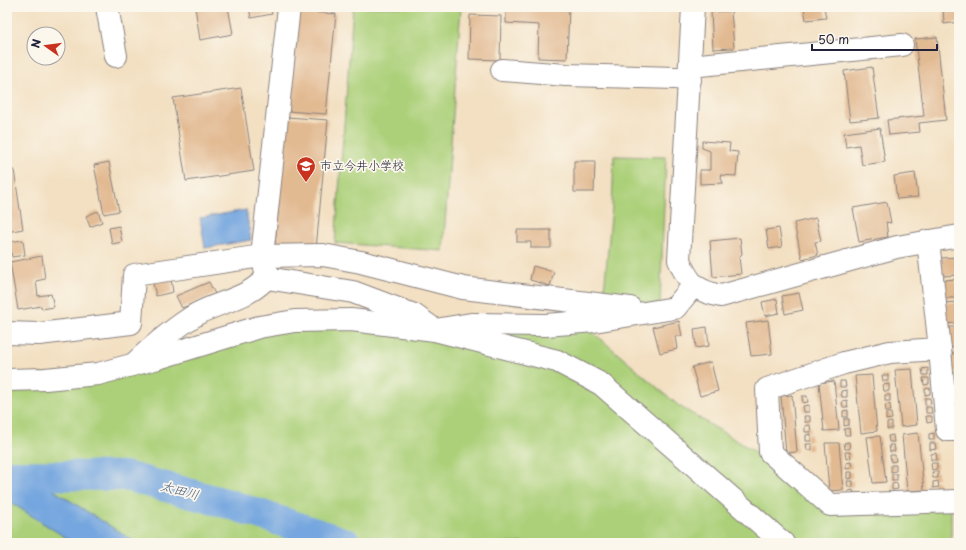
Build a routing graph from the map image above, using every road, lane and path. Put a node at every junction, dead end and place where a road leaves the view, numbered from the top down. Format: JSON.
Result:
{"nodes":[{"id":1,"x":108,"y":7,"type":"edge"},
{"id":2,"x":289,"y":7,"type":"edge"},
{"id":3,"x":693,"y":7,"type":"edge"},
{"id":4,"x":902,"y":45,"type":"dead end"},
{"id":5,"x":116,"y":56,"type":"dead end"},
{"id":6,"x":502,"y":70,"type":"dead end"},
{"id":7,"x":690,"y":73,"type":"junction"},
{"id":8,"x":959,"y":236,"type":"edge"},
{"id":9,"x":928,"y":240,"type":"junction"},
{"id":10,"x":266,"y":266,"type":"junction"},
{"id":11,"x":693,"y":286,"type":"junction"},
{"id":12,"x":655,"y":311,"type":"junction"},
{"id":13,"x":435,"y":330,"type":"junction"},
{"id":14,"x":7,"y":332,"type":"edge"},
{"id":15,"x":940,"y":349,"type":"junction"},
{"id":16,"x":134,"y":364,"type":"junction"},
{"id":17,"x":7,"y":380,"type":"edge"},
{"id":18,"x":959,"y":430,"type":"edge"},
{"id":19,"x":959,"y":501,"type":"edge"},
{"id":20,"x":783,"y":543,"type":"edge"}],
"edges":[{"from":1,"to":5,"type":"street"},
{"from":2,"to":10,"type":"street"},
{"from":3,"to":7,"type":"street"},
{"from":4,"to":7,"type":"street"},
{"from":6,"to":7,"type":"street"},
{"from":7,"to":11,"type":"street"},
{"from":8,"to":9,"type":"street"},
{"from":9,"to":11,"type":"street"},
{"from":9,"to":15,"type":"street"},
{"from":10,"to":12,"type":"street"},
{"from":10,"to":13,"type":"street"},
{"from":10,"to":14,"type":"street"},
{"from":10,"to":16,"type":"street"},
{"from":11,"to":12,"type":"street"},
{"from":12,"to":13,"type":"street"},
{"from":13,"to":16,"type":"street"},
{"from":13,"to":20,"type":"street"},
{"from":15,"to":18,"type":"street"},
{"from":15,"to":19,"type":"street"},
{"from":16,"to":17,"type":"street"}]}
